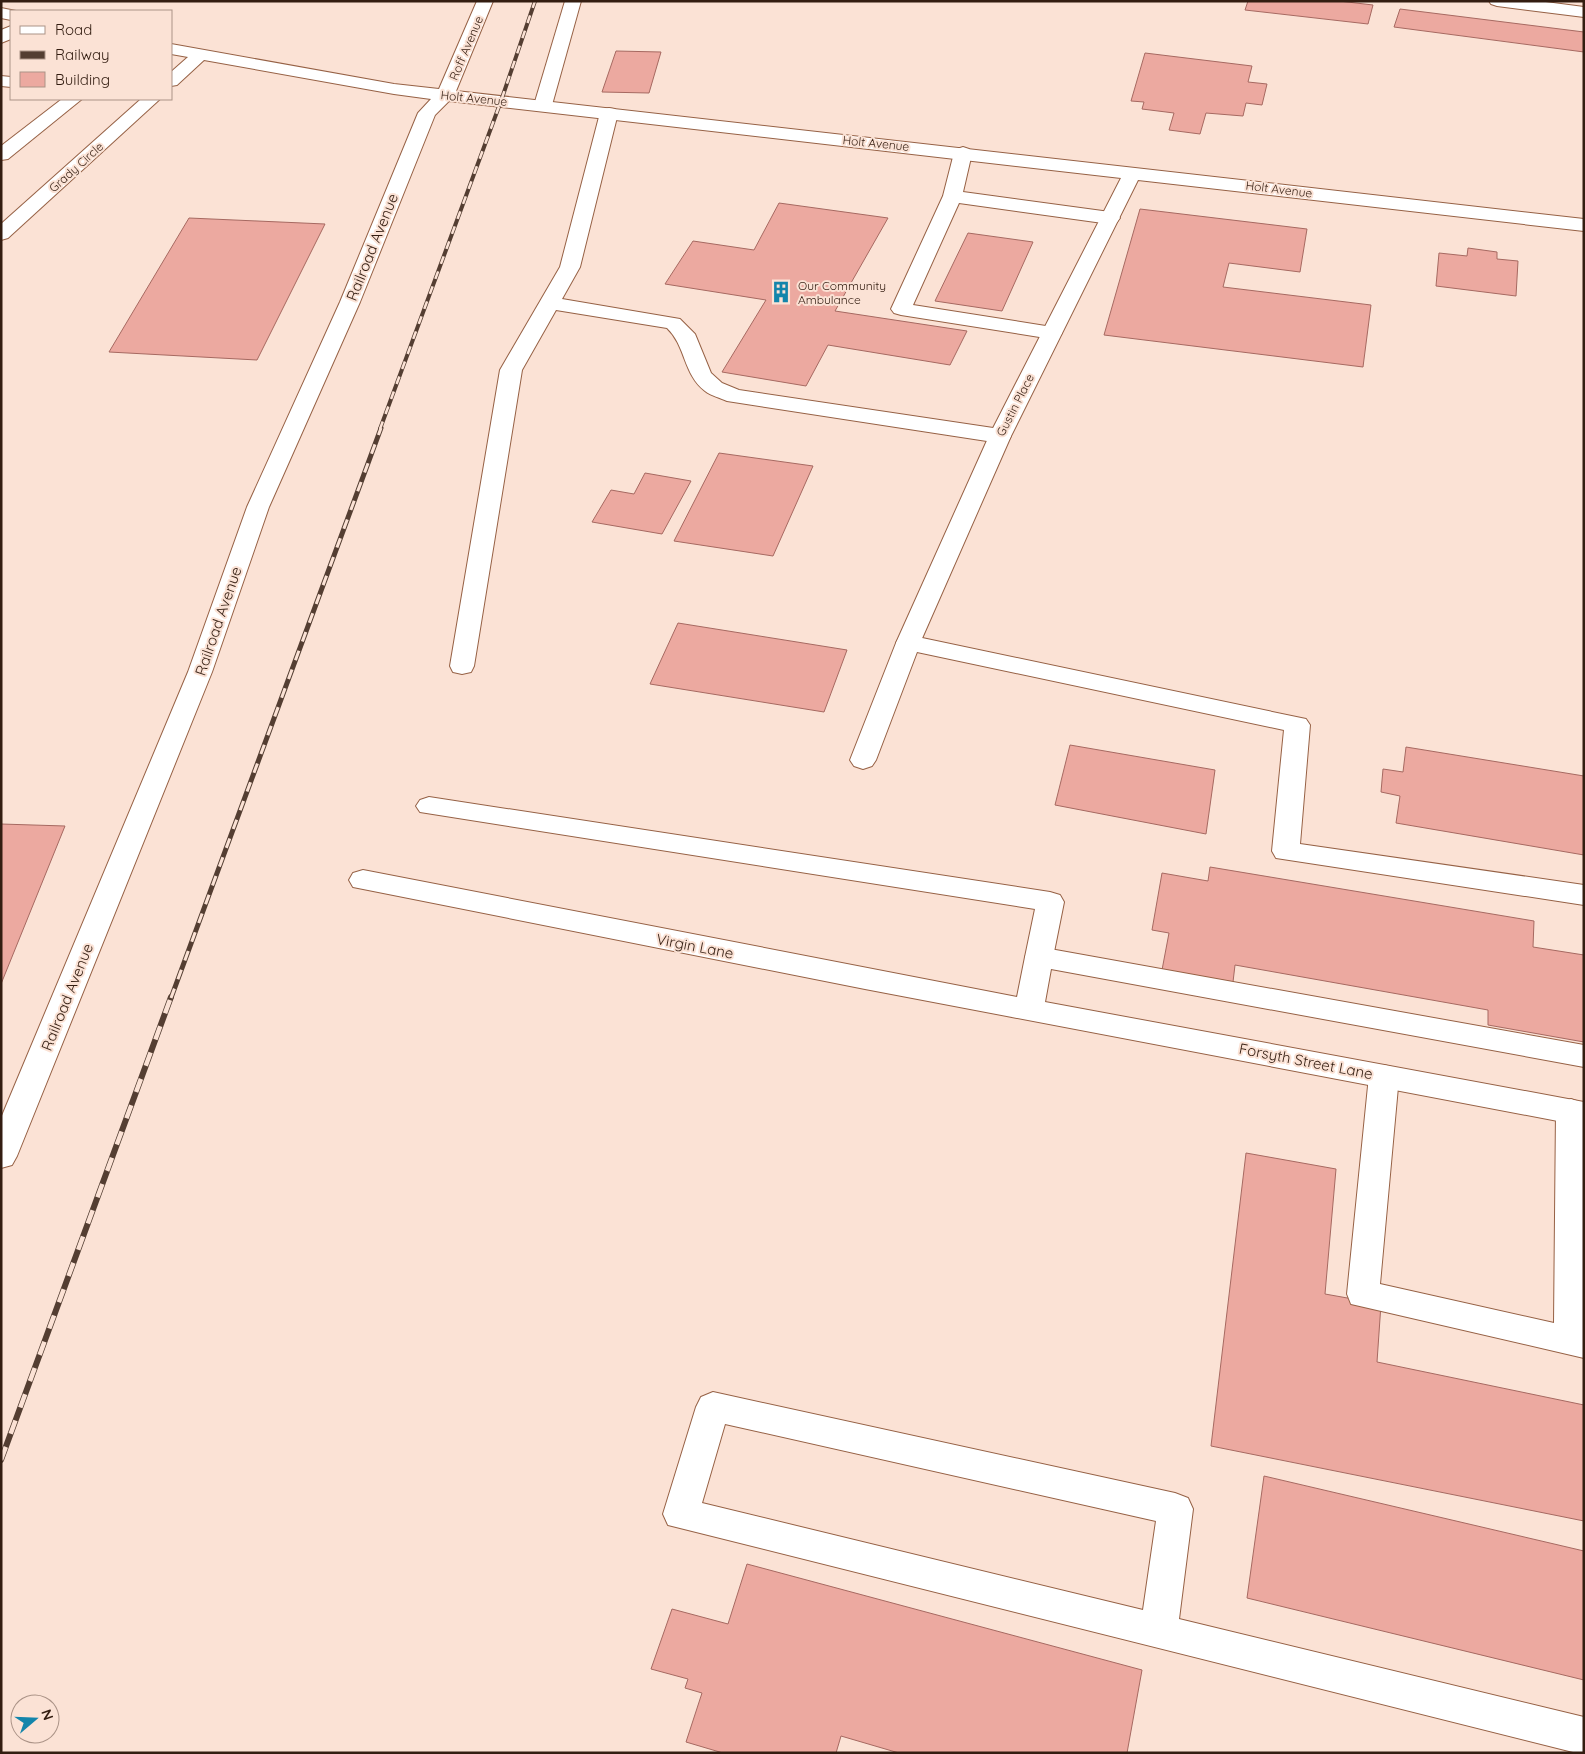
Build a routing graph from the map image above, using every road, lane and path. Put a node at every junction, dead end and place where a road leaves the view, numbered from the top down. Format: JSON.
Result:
{"nodes":[{"id":1,"x":485,"y":1,"type":"edge"},
{"id":2,"x":573,"y":1,"type":"edge"},
{"id":3,"x":1497,"y":1,"type":"edge"},
{"id":4,"x":1584,"y":12,"type":"edge"},
{"id":5,"x":172,"y":48,"type":"edge"},
{"id":6,"x":200,"y":55,"type":"junction"},
{"id":7,"x":172,"y":80,"type":"edge"},
{"id":8,"x":446,"y":94,"type":"junction"},
{"id":9,"x":72,"y":100,"type":"edge"},
{"id":10,"x":150,"y":100,"type":"edge"},
{"id":11,"x":543,"y":105,"type":"junction"},
{"id":12,"x":609,"y":113,"type":"junction"},
{"id":13,"x":963,"y":153,"type":"junction"},
{"id":14,"x":1,"y":155,"type":"edge"},
{"id":15,"x":1133,"y":172,"type":"junction"},
{"id":16,"x":952,"y":196,"type":"junction"},
{"id":17,"x":1110,"y":218,"type":"junction"},
{"id":18,"x":1584,"y":225,"type":"edge"},
{"id":19,"x":1,"y":234,"type":"edge"},
{"id":20,"x":550,"y":303,"type":"junction"},
{"id":21,"x":1052,"y":333,"type":"junction"},
{"id":22,"x":1000,"y":436,"type":"junction"},
{"id":23,"x":908,"y":643,"type":"junction"},
{"id":24,"x":462,"y":666,"type":"dead end"},
{"id":25,"x":864,"y":760,"type":"dead end"},
{"id":26,"x":429,"y":806,"type":"dead end"},
{"id":27,"x":363,"y":880,"type":"dead end"},
{"id":28,"x":1584,"y":895,"type":"edge"},
{"id":29,"x":1040,"y":957,"type":"junction"},
{"id":30,"x":1028,"y":1010,"type":"junction"},
{"id":31,"x":1584,"y":1056,"type":"edge"},
{"id":32,"x":1384,"y":1076,"type":"junction"},
{"id":33,"x":1578,"y":1113,"type":"edge"},
{"id":34,"x":1,"y":1156,"type":"edge"},
{"id":35,"x":1577,"y":1343,"type":"edge"},
{"id":36,"x":1159,"y":1631,"type":"junction"},
{"id":37,"x":1584,"y":1736,"type":"edge"}],
"edges":[{"from":1,"to":8,"type":"street","name":"Roff Avenue"},
{"from":2,"to":11,"type":"street"},
{"from":3,"to":4,"type":"street"},
{"from":5,"to":6,"type":"street","name":"Holt Avenue"},
{"from":6,"to":7,"type":"street"},
{"from":6,"to":8,"type":"street","name":"Holt Avenue"},
{"from":8,"to":11,"type":"street","name":"Holt Avenue"},
{"from":8,"to":34,"type":"street","name":"Railroad Avenue"},
{"from":9,"to":14,"type":"street"},
{"from":10,"to":19,"type":"street","name":"Grady Circle"},
{"from":11,"to":12,"type":"street","name":"Holt Avenue"},
{"from":12,"to":13,"type":"street","name":"Holt Avenue"},
{"from":12,"to":20,"type":"street"},
{"from":13,"to":15,"type":"street","name":"Holt Avenue"},
{"from":13,"to":16,"type":"street"},
{"from":15,"to":17,"type":"street","name":"Gustin Place"},
{"from":15,"to":18,"type":"street","name":"Holt Avenue"},
{"from":16,"to":17,"type":"street"},
{"from":16,"to":21,"type":"street"},
{"from":17,"to":21,"type":"street","name":"Gustin Place"},
{"from":20,"to":22,"type":"street"},
{"from":20,"to":24,"type":"street"},
{"from":21,"to":22,"type":"street","name":"Gustin Place"},
{"from":22,"to":23,"type":"street","name":"Gustin Place"},
{"from":23,"to":25,"type":"street","name":"Gustin Place"},
{"from":23,"to":28,"type":"street"},
{"from":26,"to":29,"type":"street"},
{"from":27,"to":30,"type":"street","name":"Virgin Lane"},
{"from":29,"to":30,"type":"street"},
{"from":29,"to":31,"type":"street"},
{"from":30,"to":32,"type":"street","name":"Forsyth Street Lane"},
{"from":32,"to":33,"type":"street","name":"Forsyth Street Lane"},
{"from":32,"to":35,"type":"street"},
{"from":33,"to":35,"type":"street"},
{"from":36,"to":36,"type":"street"},
{"from":36,"to":37,"type":"street"}]}
